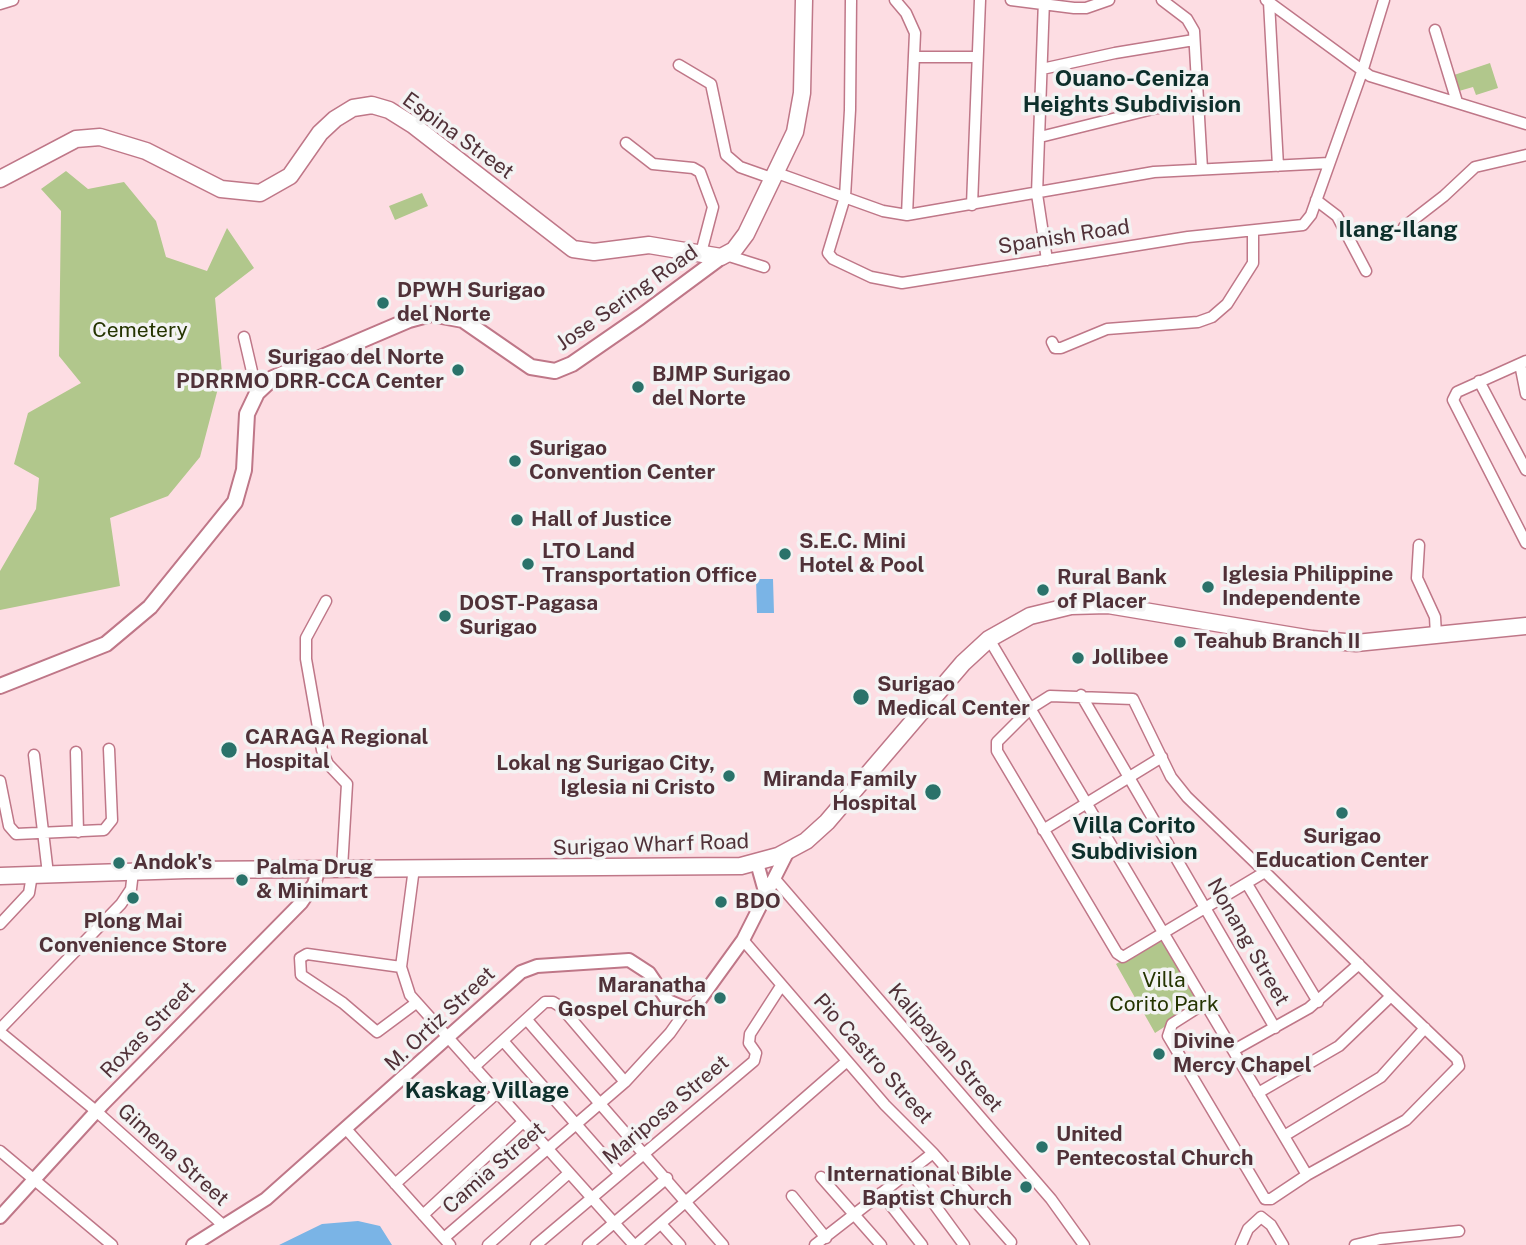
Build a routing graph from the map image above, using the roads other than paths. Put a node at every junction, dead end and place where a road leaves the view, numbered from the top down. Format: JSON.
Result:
{"nodes":[{"id":1,"x":13,"y":0,"type":"edge"},
{"id":2,"x":804,"y":0,"type":"edge"},
{"id":3,"x":851,"y":0,"type":"edge"},
{"id":4,"x":895,"y":0,"type":"edge"},
{"id":5,"x":980,"y":0,"type":"edge"},
{"id":6,"x":1011,"y":0,"type":"edge"},
{"id":7,"x":1109,"y":0,"type":"edge"},
{"id":8,"x":1162,"y":0,"type":"edge"},
{"id":9,"x":1384,"y":0,"type":"edge"},
{"id":10,"x":1267,"y":1,"type":"edge"},
{"id":11,"x":1043,"y":2,"type":"edge"},
{"id":12,"x":0,"y":4,"type":"edge"},
{"id":13,"x":1435,"y":30,"type":"dead end"},
{"id":14,"x":1194,"y":40,"type":"junction"},
{"id":15,"x":914,"y":57,"type":"junction"},
{"id":16,"x":977,"y":57,"type":"junction"},
{"id":17,"x":678,"y":65,"type":"dead end"},
{"id":18,"x":1042,"y":69,"type":"junction"},
{"id":19,"x":1362,"y":72,"type":"junction"},
{"id":20,"x":1457,"y":102,"type":"junction"},
{"id":21,"x":1199,"y":107,"type":"junction"},
{"id":22,"x":1526,"y":124,"type":"edge"},
{"id":23,"x":1040,"y":137,"type":"junction"},
{"id":24,"x":626,"y":143,"type":"dead end"},
{"id":25,"x":1526,"y":155,"type":"edge"},
{"id":26,"x":1329,"y":163,"type":"junction"},
{"id":27,"x":1278,"y":166,"type":"junction"},
{"id":28,"x":1202,"y":169,"type":"junction"},
{"id":29,"x":775,"y":176,"type":"junction"},
{"id":30,"x":0,"y":179,"type":"edge"},
{"id":31,"x":1037,"y":194,"type":"junction"},
{"id":32,"x":845,"y":197,"type":"junction"},
{"id":33,"x":1316,"y":200,"type":"junction"},
{"id":34,"x":972,"y":205,"type":"junction"},
{"id":35,"x":908,"y":215,"type":"junction"},
{"id":36,"x":1404,"y":227,"type":"dead end"},
{"id":37,"x":1253,"y":231,"type":"junction"},
{"id":38,"x":701,"y":253,"type":"junction"},
{"id":39,"x":723,"y":256,"type":"junction"},
{"id":40,"x":1047,"y":260,"type":"junction"},
{"id":41,"x":764,"y":267,"type":"dead end"},
{"id":42,"x":1366,"y":271,"type":"dead end"},
{"id":43,"x":243,"y":337,"type":"dead end"},
{"id":44,"x":1052,"y":342,"type":"dead end"},
{"id":45,"x":1523,"y":362,"type":"edge"},
{"id":46,"x":1479,"y":382,"type":"junction"},
{"id":47,"x":257,"y":393,"type":"junction"},
{"id":48,"x":1526,"y":394,"type":"edge"},
{"id":49,"x":1526,"y":470,"type":"edge"},
{"id":50,"x":1523,"y":530,"type":"edge"},
{"id":51,"x":1526,"y":543,"type":"edge"},
{"id":52,"x":1419,"y":545,"type":"dead end"},
{"id":53,"x":326,"y":601,"type":"dead end"},
{"id":54,"x":1526,"y":626,"type":"edge"},
{"id":55,"x":1436,"y":635,"type":"junction"},
{"id":56,"x":989,"y":639,"type":"junction"},
{"id":57,"x":0,"y":685,"type":"edge"},
{"id":58,"x":1081,"y":695,"type":"junction"},
{"id":59,"x":1031,"y":708,"type":"junction"},
{"id":60,"x":109,"y":749,"type":"dead end"},
{"id":61,"x":76,"y":752,"type":"dead end"},
{"id":62,"x":34,"y":755,"type":"dead end"},
{"id":63,"x":1162,"y":757,"type":"junction"},
{"id":64,"x":1128,"y":778,"type":"junction"},
{"id":65,"x":0,"y":781,"type":"edge"},
{"id":66,"x":1088,"y":804,"type":"junction"},
{"id":67,"x":1043,"y":830,"type":"junction"},
{"id":68,"x":78,"y":832,"type":"junction"},
{"id":69,"x":43,"y":835,"type":"junction"},
{"id":70,"x":787,"y":853,"type":"junction"},
{"id":71,"x":757,"y":863,"type":"junction"},
{"id":72,"x":414,"y":868,"type":"junction"},
{"id":73,"x":318,"y":869,"type":"junction"},
{"id":74,"x":342,"y":869,"type":"junction"},
{"id":75,"x":132,"y":872,"type":"junction"},
{"id":76,"x":1265,"y":873,"type":"junction"},
{"id":77,"x":40,"y":875,"type":"junction"},
{"id":78,"x":0,"y":876,"type":"edge"},
{"id":79,"x":774,"y":878,"type":"junction"},
{"id":80,"x":1247,"y":884,"type":"junction"},
{"id":81,"x":766,"y":895,"type":"junction"},
{"id":82,"x":1206,"y":908,"type":"junction"},
{"id":83,"x":0,"y":924,"type":"edge"},
{"id":84,"x":1163,"y":934,"type":"junction"},
{"id":85,"x":743,"y":940,"type":"junction"},
{"id":86,"x":1359,"y":964,"type":"junction"},
{"id":87,"x":401,"y":967,"type":"junction"},
{"id":88,"x":781,"y":986,"type":"junction"},
{"id":89,"x":1391,"y":996,"type":"junction"},
{"id":90,"x":1318,"y":1002,"type":"junction"},
{"id":91,"x":416,"y":1003,"type":"junction"},
{"id":92,"x":1205,"y":1003,"type":"junction"},
{"id":93,"x":687,"y":1009,"type":"junction"},
{"id":94,"x":527,"y":1020,"type":"junction"},
{"id":95,"x":1275,"y":1028,"type":"junction"},
{"id":96,"x":1426,"y":1028,"type":"junction"},
{"id":97,"x":0,"y":1030,"type":"edge"},
{"id":98,"x":449,"y":1039,"type":"junction"},
{"id":99,"x":504,"y":1042,"type":"junction"},
{"id":100,"x":1234,"y":1051,"type":"junction"},
{"id":101,"x":846,"y":1062,"type":"junction"},
{"id":102,"x":474,"y":1068,"type":"junction"},
{"id":103,"x":625,"y":1082,"type":"junction"},
{"id":104,"x":497,"y":1093,"type":"junction"},
{"id":105,"x":1258,"y":1093,"type":"junction"},
{"id":106,"x":600,"y":1102,"type":"junction"},
{"id":107,"x":96,"y":1111,"type":"junction"},
{"id":108,"x":523,"y":1122,"type":"junction"},
{"id":109,"x":575,"y":1124,"type":"junction"},
{"id":110,"x":347,"y":1130,"type":"junction"},
{"id":111,"x":1284,"y":1136,"type":"junction"},
{"id":112,"x":546,"y":1147,"type":"junction"},
{"id":113,"x":0,"y":1151,"type":"edge"},
{"id":114,"x":643,"y":1152,"type":"junction"},
{"id":115,"x":933,"y":1153,"type":"junction"},
{"id":116,"x":910,"y":1171,"type":"junction"},
{"id":117,"x":569,"y":1172,"type":"junction"},
{"id":118,"x":619,"y":1173,"type":"junction"},
{"id":119,"x":1307,"y":1175,"type":"junction"},
{"id":120,"x":821,"y":1177,"type":"dead end"},
{"id":121,"x":667,"y":1178,"type":"junction"},
{"id":122,"x":36,"y":1181,"type":"junction"},
{"id":123,"x":395,"y":1184,"type":"junction"},
{"id":124,"x":881,"y":1194,"type":"junction"},
{"id":125,"x":792,"y":1196,"type":"dead end"},
{"id":126,"x":591,"y":1198,"type":"junction"},
{"id":127,"x":688,"y":1202,"type":"junction"},
{"id":128,"x":855,"y":1212,"type":"junction"},
{"id":129,"x":423,"y":1215,"type":"junction"},
{"id":130,"x":0,"y":1217,"type":"edge"},
{"id":131,"x":614,"y":1223,"type":"junction"},
{"id":132,"x":662,"y":1225,"type":"junction"},
{"id":133,"x":223,"y":1226,"type":"junction"},
{"id":134,"x":1459,"y":1231,"type":"dead end"},
{"id":135,"x":826,"y":1238,"type":"junction"},
{"id":136,"x":447,"y":1241,"type":"edge"},
{"id":137,"x":1011,"y":1242,"type":"dead end"},
{"id":138,"x":112,"y":1245,"type":"edge"},
{"id":139,"x":193,"y":1245,"type":"edge"},
{"id":140,"x":488,"y":1245,"type":"edge"},
{"id":141,"x":536,"y":1245,"type":"edge"},
{"id":142,"x":588,"y":1245,"type":"edge"},
{"id":143,"x":635,"y":1245,"type":"edge"},
{"id":144,"x":680,"y":1245,"type":"edge"},
{"id":145,"x":723,"y":1245,"type":"edge"},
{"id":146,"x":814,"y":1245,"type":"edge"},
{"id":147,"x":881,"y":1245,"type":"edge"},
{"id":148,"x":922,"y":1245,"type":"edge"},
{"id":149,"x":964,"y":1245,"type":"edge"},
{"id":150,"x":1084,"y":1245,"type":"edge"},
{"id":151,"x":1241,"y":1245,"type":"edge"},
{"id":152,"x":1283,"y":1245,"type":"edge"},
{"id":153,"x":1355,"y":1245,"type":"edge"}],
"edges":[{"from":1,"to":12,"type":"street"},
{"from":2,"to":29,"type":"main road"},
{"from":3,"to":32,"type":"street"},
{"from":4,"to":15,"type":"street"},
{"from":5,"to":16,"type":"street"},
{"from":6,"to":11,"type":"street"},
{"from":7,"to":11,"type":"street"},
{"from":8,"to":14,"type":"street"},
{"from":9,"to":19,"type":"street","name":"Spanish Road"},
{"from":10,"to":19,"type":"street"},
{"from":10,"to":27,"type":"street"},
{"from":11,"to":18,"type":"street"},
{"from":13,"to":20,"type":"street"},
{"from":14,"to":18,"type":"street"},
{"from":14,"to":21,"type":"street"},
{"from":15,"to":16,"type":"street"},
{"from":15,"to":35,"type":"street"},
{"from":16,"to":34,"type":"street"},
{"from":17,"to":29,"type":"street"},
{"from":18,"to":23,"type":"street"},
{"from":19,"to":20,"type":"street"},
{"from":19,"to":26,"type":"street","name":"Spanish Road"},
{"from":20,"to":22,"type":"street"},
{"from":21,"to":23,"type":"street"},
{"from":21,"to":28,"type":"street"},
{"from":23,"to":31,"type":"street"},
{"from":24,"to":38,"type":"street"},
{"from":25,"to":36,"type":"street"},
{"from":26,"to":27,"type":"street"},
{"from":26,"to":33,"type":"street","name":"Spanish Road"},
{"from":27,"to":28,"type":"street"},
{"from":28,"to":31,"type":"street"},
{"from":29,"to":32,"type":"street"},
{"from":29,"to":39,"type":"main road"},
{"from":30,"to":38,"type":"main road","name":"Espina Street"},
{"from":31,"to":34,"type":"street"},
{"from":31,"to":40,"type":"street"},
{"from":32,"to":35,"type":"street"},
{"from":32,"to":40,"type":"street","name":"Spanish Road"},
{"from":33,"to":37,"type":"street","name":"Spanish Road"},
{"from":33,"to":42,"type":"street"},
{"from":34,"to":35,"type":"street"},
{"from":37,"to":40,"type":"street","name":"Spanish Road"},
{"from":37,"to":44,"type":"street"},
{"from":38,"to":39,"type":"main road","name":"Espina Street"},
{"from":39,"to":41,"type":"street"},
{"from":39,"to":47,"type":"main road","name":"Jose Sering Road"},
{"from":43,"to":47,"type":"street"},
{"from":45,"to":46,"type":"street"},
{"from":45,"to":48,"type":"street"},
{"from":46,"to":49,"type":"street"},
{"from":46,"to":50,"type":"street"},
{"from":47,"to":57,"type":"main road"},
{"from":50,"to":51,"type":"street"},
{"from":52,"to":55,"type":"street"},
{"from":53,"to":74,"type":"street"},
{"from":54,"to":55,"type":"main road","name":"Surigao Wharf Road"},
{"from":55,"to":56,"type":"main road","name":"Surigao Wharf Road"},
{"from":56,"to":59,"type":"street"},
{"from":56,"to":70,"type":"main road","name":"Surigao Wharf Road"},
{"from":58,"to":59,"type":"street"},
{"from":58,"to":63,"type":"street"},
{"from":58,"to":64,"type":"street","name":"Nonang Street"},
{"from":59,"to":66,"type":"street"},
{"from":59,"to":67,"type":"street"},
{"from":60,"to":68,"type":"street"},
{"from":61,"to":68,"type":"street"},
{"from":62,"to":69,"type":"street"},
{"from":63,"to":64,"type":"street"},
{"from":63,"to":76,"type":"street"},
{"from":64,"to":66,"type":"street"},
{"from":64,"to":82,"type":"street","name":"Nonang Street"},
{"from":65,"to":69,"type":"street"},
{"from":66,"to":67,"type":"street"},
{"from":66,"to":84,"type":"street"},
{"from":67,"to":84,"type":"street"},
{"from":68,"to":69,"type":"street"},
{"from":69,"to":77,"type":"street"},
{"from":70,"to":71,"type":"main road","name":"Surigao Wharf Road"},
{"from":70,"to":79,"type":"street"},
{"from":71,"to":72,"type":"main road","name":"Surigao Wharf Road"},
{"from":71,"to":81,"type":"street"},
{"from":72,"to":74,"type":"main road","name":"Surigao Wharf Road"},
{"from":72,"to":87,"type":"street"},
{"from":73,"to":74,"type":"main road","name":"Surigao Wharf Road"},
{"from":73,"to":75,"type":"main road","name":"Surigao Wharf Road"},
{"from":73,"to":107,"type":"street","name":"Roxas Street"},
{"from":75,"to":77,"type":"main road","name":"Surigao Wharf Road"},
{"from":75,"to":97,"type":"street"},
{"from":76,"to":80,"type":"street"},
{"from":76,"to":86,"type":"street"},
{"from":77,"to":78,"type":"main road","name":"Surigao Wharf Road"},
{"from":77,"to":83,"type":"street"},
{"from":79,"to":81,"type":"street"},
{"from":79,"to":150,"type":"street","name":"Kalipayan Street"},
{"from":80,"to":82,"type":"street"},
{"from":80,"to":90,"type":"street"},
{"from":81,"to":85,"type":"street"},
{"from":82,"to":84,"type":"street"},
{"from":82,"to":95,"type":"street","name":"Nonang Street"},
{"from":84,"to":92,"type":"street"},
{"from":85,"to":88,"type":"street","name":"Pio Castro Street"},
{"from":85,"to":93,"type":"street"},
{"from":86,"to":89,"type":"street"},
{"from":86,"to":90,"type":"street"},
{"from":87,"to":91,"type":"street"},
{"from":87,"to":91,"type":"street"},
{"from":88,"to":101,"type":"street","name":"Pio Castro Street"},
{"from":88,"to":114,"type":"street","name":"Mariposa Street"},
{"from":89,"to":96,"type":"street"},
{"from":89,"to":105,"type":"street"},
{"from":90,"to":95,"type":"street"},
{"from":91,"to":98,"type":"street"},
{"from":92,"to":100,"type":"street"},
{"from":92,"to":119,"type":"street"},
{"from":93,"to":98,"type":"street","name":"M. Ortiz Street"},
{"from":93,"to":103,"type":"street","name":"Camia Street"},
{"from":94,"to":99,"type":"street"},
{"from":94,"to":103,"type":"street"},
{"from":94,"to":106,"type":"street"},
{"from":95,"to":100,"type":"street"},
{"from":96,"to":111,"type":"street"},
{"from":96,"to":119,"type":"street"},
{"from":97,"to":107,"type":"street","name":"Gimena Street"},
{"from":98,"to":102,"type":"street"},
{"from":98,"to":110,"type":"street","name":"M. Ortiz Street"},
{"from":99,"to":102,"type":"street"},
{"from":99,"to":109,"type":"street"},
{"from":100,"to":105,"type":"street"},
{"from":101,"to":115,"type":"street","name":"Pio Castro Street"},
{"from":101,"to":127,"type":"street"},
{"from":102,"to":104,"type":"street"},
{"from":103,"to":106,"type":"street","name":"Camia Street"},
{"from":104,"to":108,"type":"street"},
{"from":104,"to":123,"type":"street"},
{"from":105,"to":111,"type":"street"},
{"from":106,"to":109,"type":"street","name":"Camia Street"},
{"from":106,"to":114,"type":"street"},
{"from":107,"to":122,"type":"street","name":"Roxas Street"},
{"from":107,"to":133,"type":"street","name":"Gimena Street"},
{"from":108,"to":112,"type":"street"},
{"from":108,"to":129,"type":"street"},
{"from":109,"to":112,"type":"street","name":"Camia Street"},
{"from":109,"to":118,"type":"street"},
{"from":110,"to":123,"type":"street"},
{"from":110,"to":133,"type":"street","name":"M. Ortiz Street"},
{"from":111,"to":119,"type":"street"},
{"from":112,"to":117,"type":"street"},
{"from":112,"to":136,"type":"street","name":"Camia Street"},
{"from":113,"to":122,"type":"street"},
{"from":114,"to":118,"type":"street","name":"Mariposa Street"},
{"from":114,"to":121,"type":"street"},
{"from":115,"to":116,"type":"street","name":"Pio Castro Street"},
{"from":115,"to":137,"type":"street"},
{"from":116,"to":124,"type":"street","name":"Pio Castro Street"},
{"from":116,"to":149,"type":"street"},
{"from":117,"to":126,"type":"street"},
{"from":117,"to":140,"type":"street"},
{"from":118,"to":126,"type":"street","name":"Mariposa Street"},
{"from":120,"to":128,"type":"street"},
{"from":121,"to":127,"type":"street"},
{"from":121,"to":131,"type":"street"},
{"from":122,"to":130,"type":"street","name":"Roxas Street"},
{"from":122,"to":138,"type":"street"},
{"from":123,"to":129,"type":"street"},
{"from":124,"to":128,"type":"street","name":"Pio Castro Street"},
{"from":124,"to":148,"type":"street"},
{"from":125,"to":135,"type":"street"},
{"from":126,"to":131,"type":"street"},
{"from":126,"to":141,"type":"street","name":"Mariposa Street"},
{"from":127,"to":132,"type":"street"},
{"from":127,"to":145,"type":"street"},
{"from":128,"to":135,"type":"street","name":"Pio Castro Street"},
{"from":128,"to":147,"type":"street"},
{"from":129,"to":136,"type":"street"},
{"from":131,"to":142,"type":"street"},
{"from":131,"to":143,"type":"street"},
{"from":132,"to":143,"type":"street"},
{"from":132,"to":144,"type":"street"},
{"from":133,"to":139,"type":"street","name":"M. Ortiz Street"},
{"from":134,"to":153,"type":"street"},
{"from":135,"to":146,"type":"street","name":"Pio Castro Street"},
{"from":151,"to":152,"type":"street"}]}
